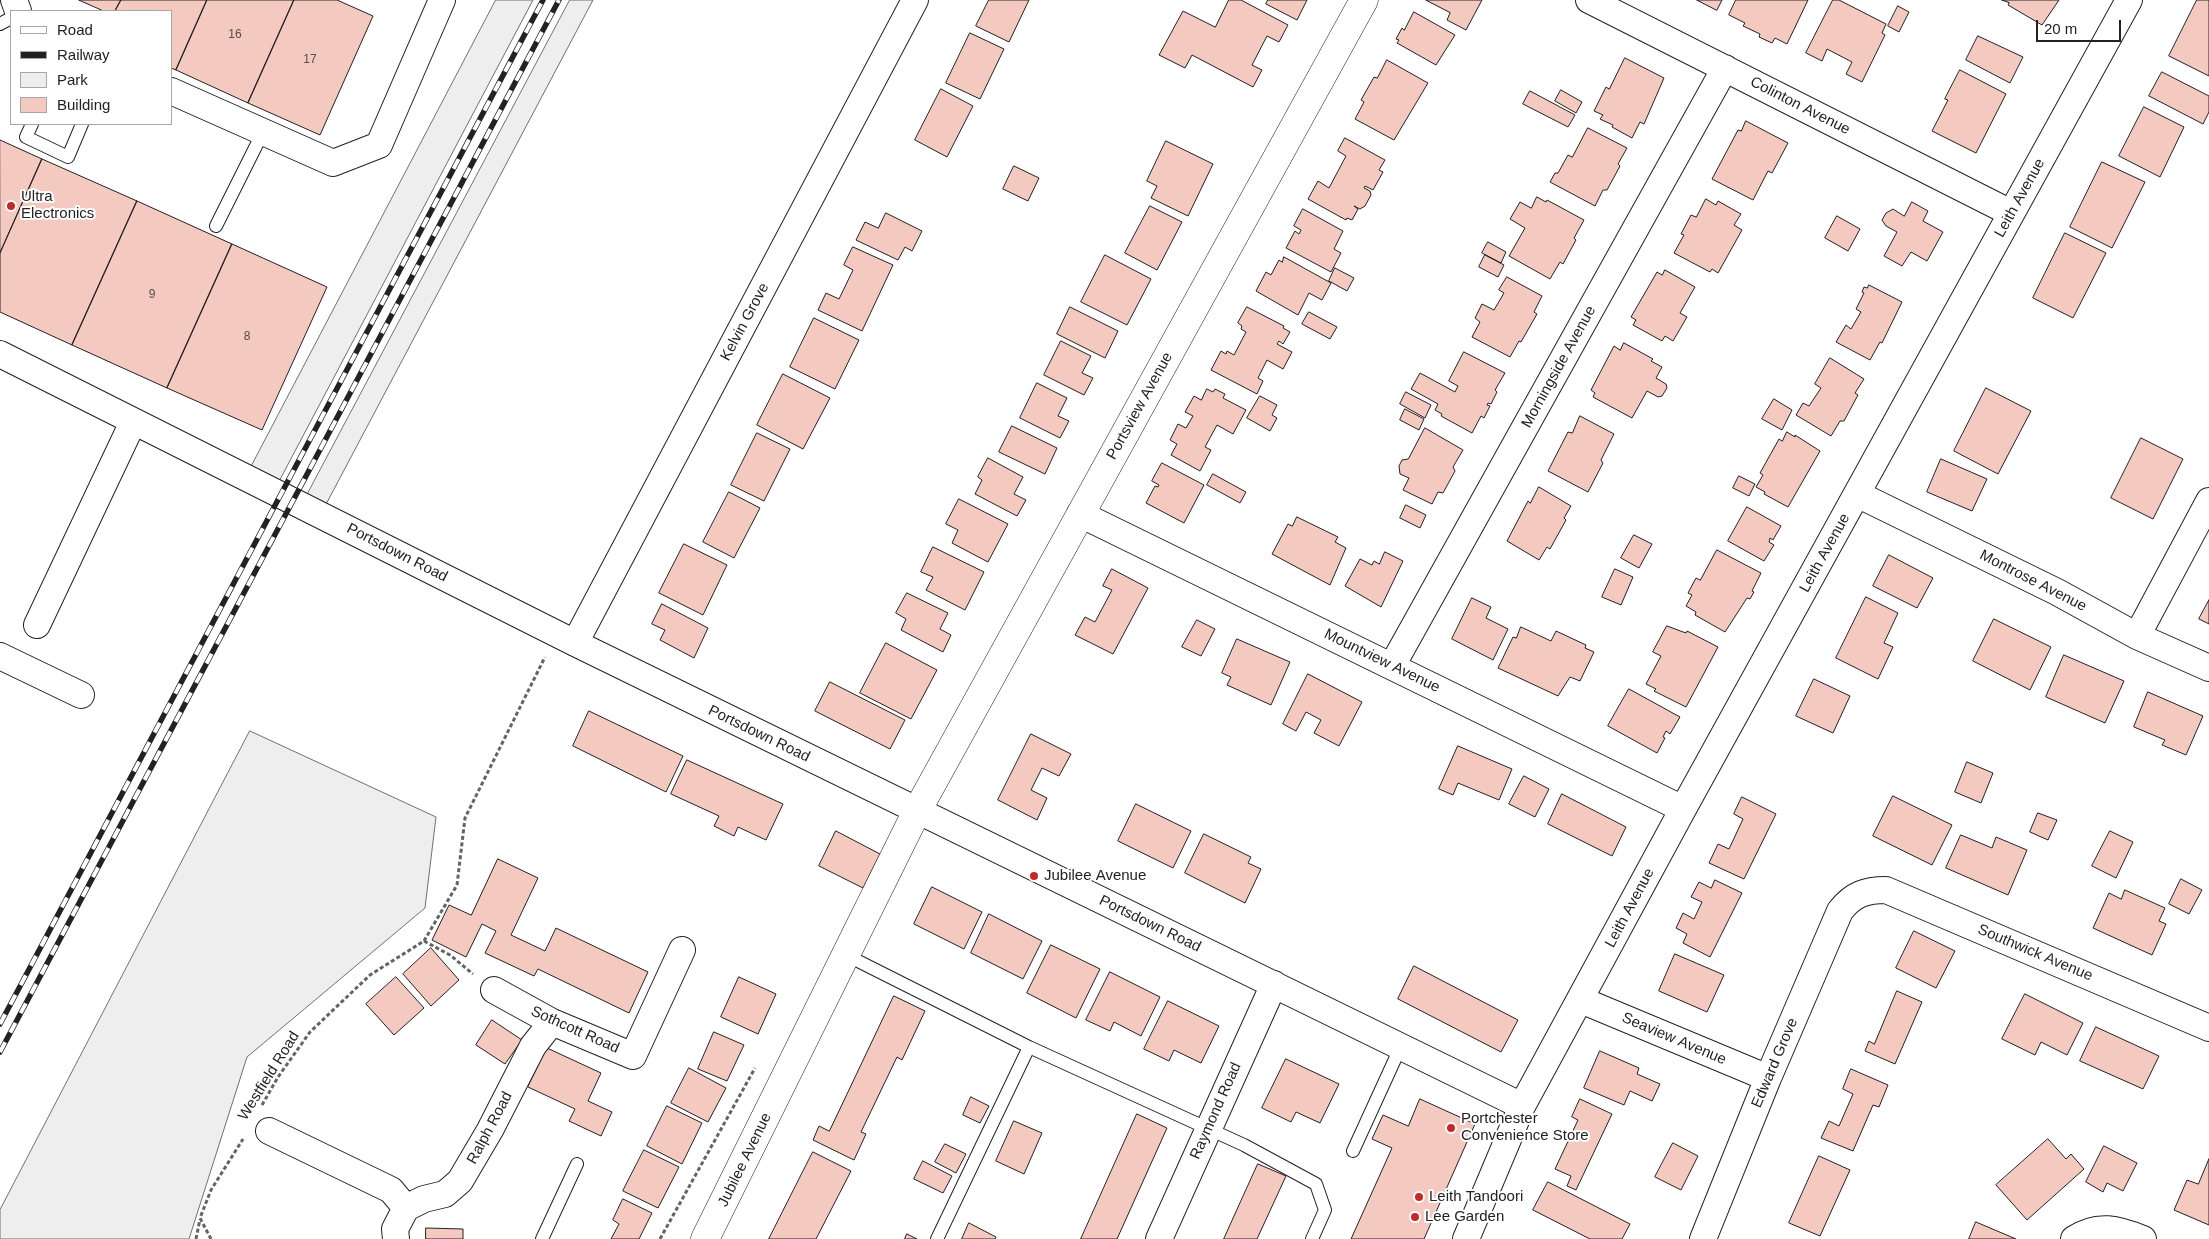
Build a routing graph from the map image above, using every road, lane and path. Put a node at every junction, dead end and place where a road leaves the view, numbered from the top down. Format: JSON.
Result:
{"nodes":[{"id":1,"x":442,"y":0,"type":"edge"},
{"id":2,"x":915,"y":0,"type":"edge"},
{"id":3,"x":1364,"y":0,"type":"edge"},
{"id":4,"x":1589,"y":0,"type":"edge"},
{"id":5,"x":2129,"y":0,"type":"edge"},
{"id":6,"x":1725,"y":68,"type":"junction"},
{"id":7,"x":172,"y":91,"type":"edge"},
{"id":8,"x":32,"y":125,"type":"edge"},
{"id":9,"x":82,"y":125,"type":"edge"},
{"id":10,"x":263,"y":132,"type":"junction"},
{"id":11,"x":2011,"y":213,"type":"junction"},
{"id":12,"x":216,"y":226,"type":"dead end"},
{"id":13,"x":0,"y":354,"type":"edge"},
{"id":14,"x":133,"y":422,"type":"junction"},
{"id":15,"x":1858,"y":494,"type":"junction"},
{"id":16,"x":2209,"y":501,"type":"edge"},
{"id":17,"x":1080,"y":514,"type":"junction"},
{"id":18,"x":37,"y":625,"type":"dead end"},
{"id":19,"x":2136,"y":636,"type":"junction"},
{"id":20,"x":565,"y":638,"type":"junction"},
{"id":21,"x":0,"y":656,"type":"edge"},
{"id":22,"x":1392,"y":666,"type":"junction"},
{"id":23,"x":2209,"y":668,"type":"edge"},
{"id":24,"x":82,"y":695,"type":"dead end"},
{"id":25,"x":1683,"y":809,"type":"junction"},
{"id":26,"x":917,"y":811,"type":"junction"},
{"id":27,"x":1858,"y":894,"type":"joint"},
{"id":28,"x":424,"y":941,"type":"junction"},
{"id":29,"x":682,"y":950,"type":"dead end"},
{"id":30,"x":846,"y":955,"type":"junction"},
{"id":31,"x":1274,"y":984,"type":"junction"},
{"id":32,"x":494,"y":990,"type":"joint"},
{"id":33,"x":1581,"y":1000,"type":"junction"},
{"id":34,"x":552,"y":1022,"type":"junction"},
{"id":35,"x":2209,"y":1028,"type":"edge"},
{"id":36,"x":1401,"y":1046,"type":"junction"},
{"id":37,"x":1029,"y":1047,"type":"junction"},
{"id":38,"x":759,"y":1062,"type":"dead end"},
{"id":39,"x":1768,"y":1078,"type":"junction"},
{"id":40,"x":1522,"y":1106,"type":"junction"},
{"id":41,"x":259,"y":1123,"type":"junction"},
{"id":42,"x":1209,"y":1128,"type":"junction"},
{"id":43,"x":1353,"y":1151,"type":"dead end"},
{"id":44,"x":577,"y":1164,"type":"dead end"},
{"id":45,"x":406,"y":1208,"type":"junction"},
{"id":46,"x":200,"y":1218,"type":"junction"},
{"id":47,"x":196,"y":1239,"type":"edge"},
{"id":48,"x":211,"y":1239,"type":"edge"},
{"id":49,"x":396,"y":1239,"type":"edge"},
{"id":50,"x":542,"y":1239,"type":"edge"},
{"id":51,"x":660,"y":1239,"type":"edge"},
{"id":52,"x":707,"y":1239,"type":"edge"},
{"id":53,"x":937,"y":1239,"type":"edge"},
{"id":54,"x":1158,"y":1239,"type":"edge"},
{"id":55,"x":1312,"y":1239,"type":"edge"},
{"id":56,"x":1466,"y":1239,"type":"edge"},
{"id":57,"x":1703,"y":1239,"type":"edge"},
{"id":58,"x":2074,"y":1239,"type":"edge"},
{"id":59,"x":2143,"y":1239,"type":"edge"}],
"edges":[{"from":1,"to":10,"type":"street"},
{"from":2,"to":20,"type":"street","name":"Kelvin Grove"},
{"from":3,"to":17,"type":"street","name":"Portsview Avenue"},
{"from":4,"to":6,"type":"street","name":"Colinton Avenue"},
{"from":5,"to":11,"type":"street","name":"Leith Avenue"},
{"from":6,"to":11,"type":"street","name":"Colinton Avenue"},
{"from":6,"to":22,"type":"street","name":"Morningside Avenue"},
{"from":7,"to":10,"type":"street"},
{"from":8,"to":9,"type":"lane"},
{"from":10,"to":12,"type":"lane"},
{"from":11,"to":15,"type":"street","name":"Leith Avenue"},
{"from":13,"to":14,"type":"street","name":"Portsdown Road"},
{"from":14,"to":18,"type":"street"},
{"from":14,"to":20,"type":"street","name":"Portsdown Road"},
{"from":15,"to":19,"type":"street","name":"Montrose Avenue"},
{"from":15,"to":25,"type":"street","name":"Leith Avenue"},
{"from":16,"to":19,"type":"street"},
{"from":17,"to":22,"type":"street","name":"Mountview Avenue"},
{"from":17,"to":26,"type":"street","name":"Portsview Avenue"},
{"from":19,"to":23,"type":"street","name":"Montrose Avenue"},
{"from":20,"to":26,"type":"street","name":"Portsdown Road"},
{"from":20,"to":28,"type":"path","name":"Westfield Road"},
{"from":21,"to":24,"type":"street"},
{"from":22,"to":25,"type":"street","name":"Mountview Avenue"},
{"from":25,"to":33,"type":"street","name":"Leith Avenue"},
{"from":26,"to":30,"type":"street","name":"Jubilee Avenue"},
{"from":26,"to":31,"type":"street","name":"Portsdown Road"},
{"from":27,"to":35,"type":"street","name":"Southwick Avenue"},
{"from":27,"to":39,"type":"street","name":"Edward Grove"},
{"from":28,"to":32,"type":"path"},
{"from":28,"to":41,"type":"path","name":"Westfield Road"},
{"from":29,"to":34,"type":"street","name":"Sothcott Road"},
{"from":30,"to":37,"type":"lane"},
{"from":30,"to":52,"type":"street","name":"Jubilee Avenue"},
{"from":31,"to":36,"type":"street","name":"Portsdown Road"},
{"from":31,"to":42,"type":"street","name":"Raymond Road"},
{"from":32,"to":34,"type":"street","name":"Sothcott Road"},
{"from":33,"to":39,"type":"street","name":"Seaview Avenue"},
{"from":33,"to":40,"type":"street","name":"Leith Avenue"},
{"from":34,"to":45,"type":"street","name":"Ralph Road"},
{"from":36,"to":40,"type":"street","name":"Portsdown Road"},
{"from":36,"to":43,"type":"lane"},
{"from":37,"to":42,"type":"lane"},
{"from":37,"to":53,"type":"lane"},
{"from":38,"to":51,"type":"path"},
{"from":39,"to":57,"type":"street","name":"Edward Grove"},
{"from":40,"to":56,"type":"street","name":"Leith Avenue"},
{"from":41,"to":45,"type":"street"},
{"from":41,"to":46,"type":"path","name":"Westfield Road"},
{"from":42,"to":54,"type":"street","name":"Raymond Road"},
{"from":42,"to":55,"type":"lane"},
{"from":44,"to":50,"type":"lane"},
{"from":45,"to":49,"type":"street"},
{"from":46,"to":47,"type":"path","name":"Westfield Road"},
{"from":46,"to":48,"type":"path"},
{"from":58,"to":59,"type":"street"}]}
